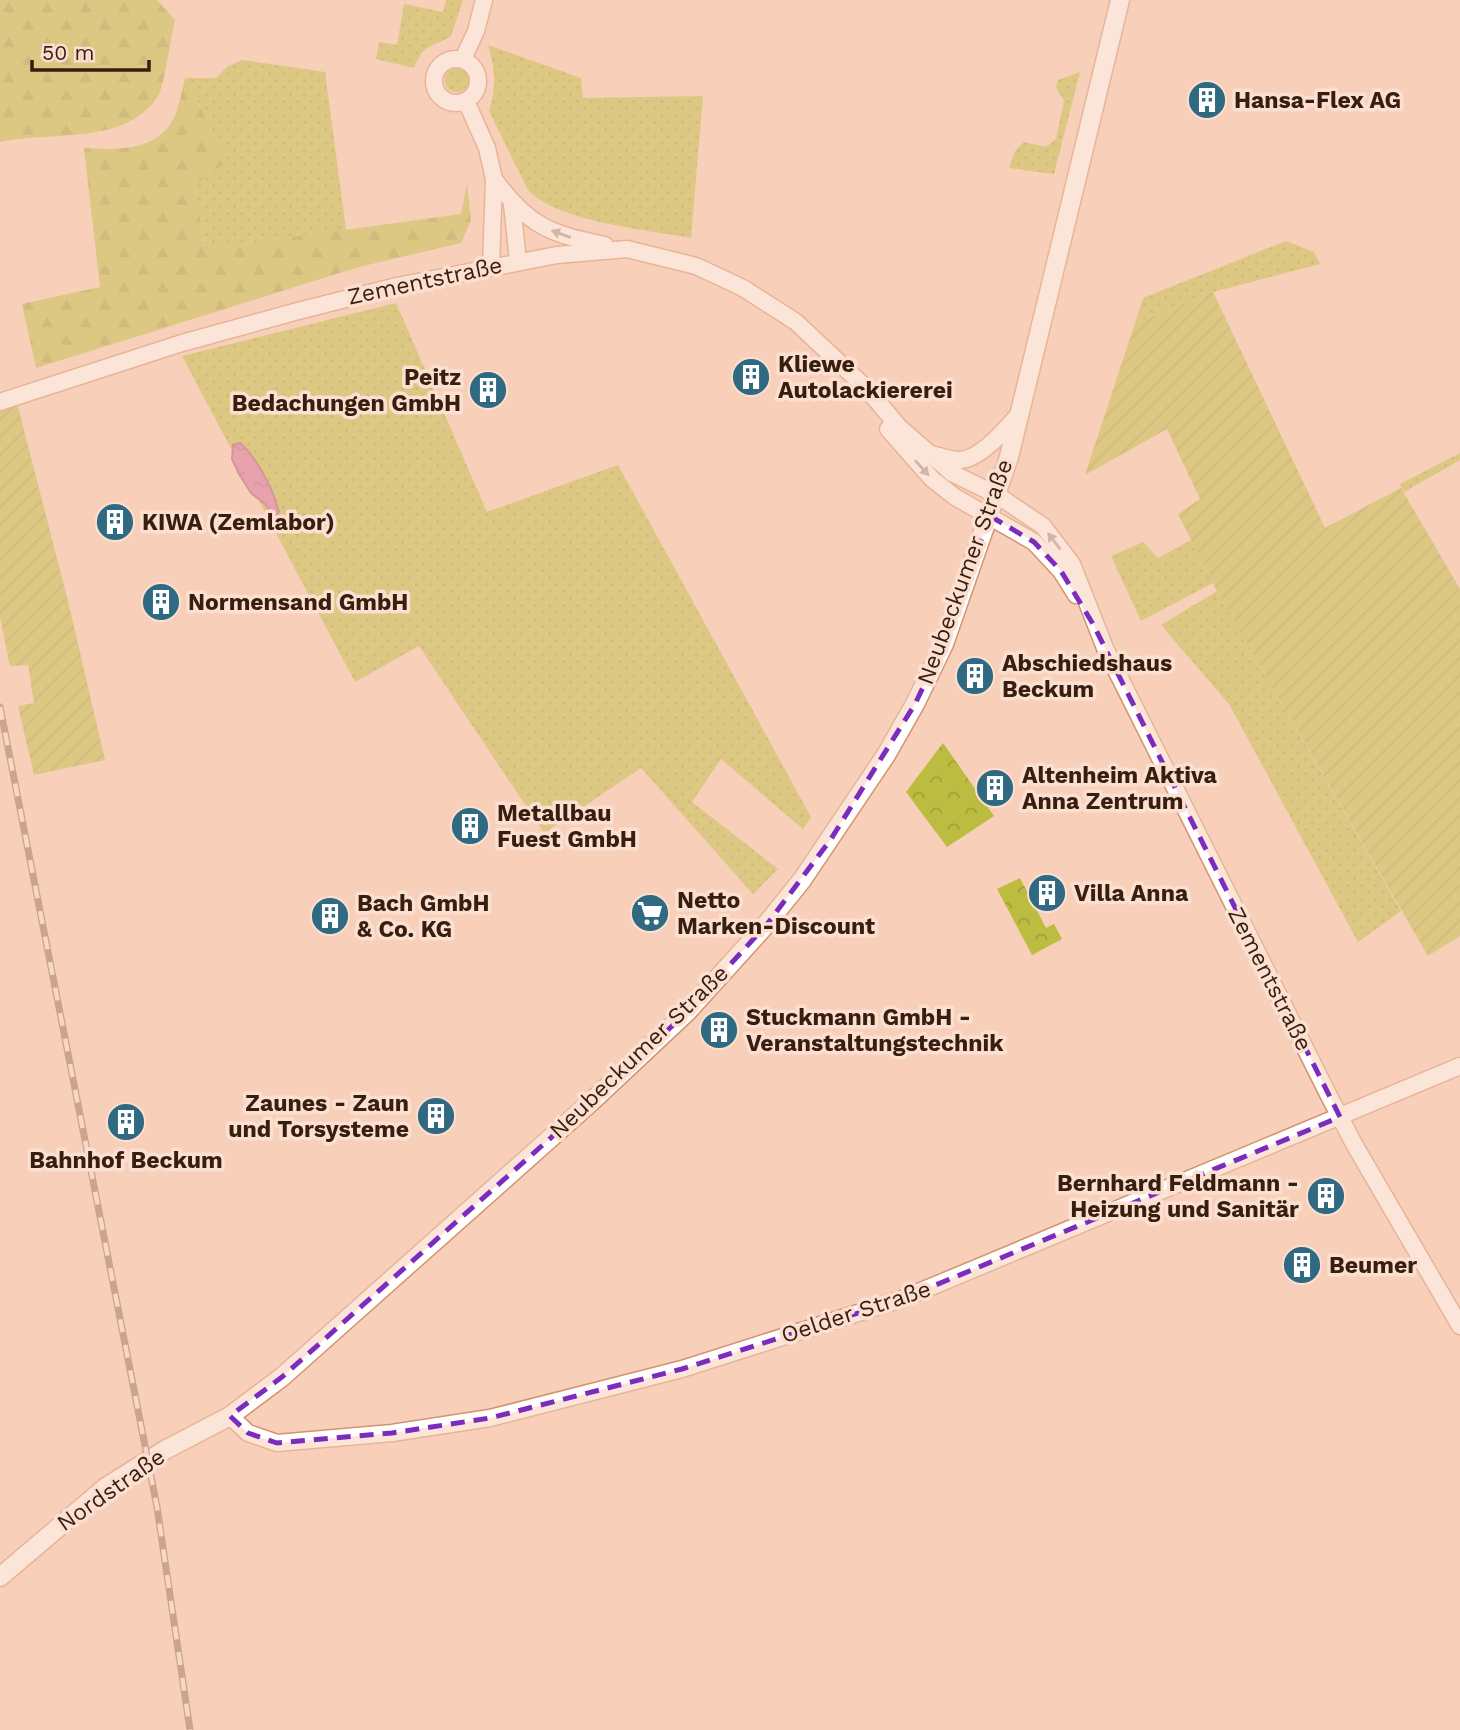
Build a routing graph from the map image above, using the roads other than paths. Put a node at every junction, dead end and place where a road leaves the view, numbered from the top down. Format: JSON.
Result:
{"nodes":[{"id":1,"x":484,"y":0,"type":"edge"},
{"id":2,"x":1120,"y":0,"type":"edge"},
{"id":3,"x":463,"y":60,"type":"junction"},
{"id":4,"x":466,"y":101,"type":"junction"},
{"id":5,"x":494,"y":179,"type":"junction"},
{"id":6,"x":512,"y":204,"type":"junction"},
{"id":7,"x":627,"y":250,"type":"junction"},
{"id":8,"x":518,"y":261,"type":"junction"},
{"id":9,"x":491,"y":266,"type":"junction"},
{"id":10,"x":833,"y":358,"type":"junction"},
{"id":11,"x":0,"y":402,"type":"edge"},
{"id":12,"x":1021,"y":412,"type":"junction"},
{"id":13,"x":929,"y":454,"type":"junction"},
{"id":14,"x":997,"y":495,"type":"junction"},
{"id":15,"x":990,"y":516,"type":"junction"},
{"id":16,"x":1093,"y":624,"type":"junction"},
{"id":17,"x":1460,"y":1066,"type":"edge"},
{"id":18,"x":1340,"y":1117,"type":"junction"},
{"id":19,"x":1460,"y":1326,"type":"edge"},
{"id":20,"x":230,"y":1416,"type":"junction"},
{"id":21,"x":0,"y":1577,"type":"edge"}],
"edges":[{"from":1,"to":3,"type":"street"},
{"from":2,"to":12,"type":"main road","name":"Neubeckumer Straße"},
{"from":3,"to":4,"type":"street"},
{"from":3,"to":4,"type":"street"},
{"from":4,"to":5,"type":"street"},
{"from":5,"to":6,"type":"street"},
{"from":5,"to":9,"type":"street"},
{"from":7,"to":6,"type":"street","one_way":true},
{"from":6,"to":8,"type":"street"},
{"from":7,"to":8,"type":"street","name":"Zementstraße"},
{"from":7,"to":10,"type":"street","name":"Zementstraße"},
{"from":8,"to":9,"type":"street","name":"Zementstraße"},
{"from":9,"to":11,"type":"street","name":"Zementstraße"},
{"from":10,"to":13,"type":"street","name":"Zementstraße"},
{"from":10,"to":15,"type":"street","name":"Zementstraße","one_way":true},
{"from":12,"to":13,"type":"street","name":"Neubeckumer Straße"},
{"from":12,"to":14,"type":"main road","name":"Neubeckumer Straße"},
{"from":13,"to":14,"type":"street","name":"Zementstraße"},
{"from":14,"to":15,"type":"main road","name":"Neubeckumer Straße"},
{"from":16,"to":14,"type":"street","name":"Zementstraße","one_way":true},
{"from":15,"to":16,"type":"street","name":"Zementstraße"},
{"from":15,"to":20,"type":"main road","name":"Neubeckumer Straße"},
{"from":16,"to":18,"type":"street","name":"Zementstraße"},
{"from":17,"to":18,"type":"street","name":"Oelder Straße"},
{"from":18,"to":19,"type":"street","name":"Zementstraße"},
{"from":18,"to":20,"type":"street","name":"Oelder Straße"},
{"from":20,"to":21,"type":"main road","name":"Nordstraße"}]}
